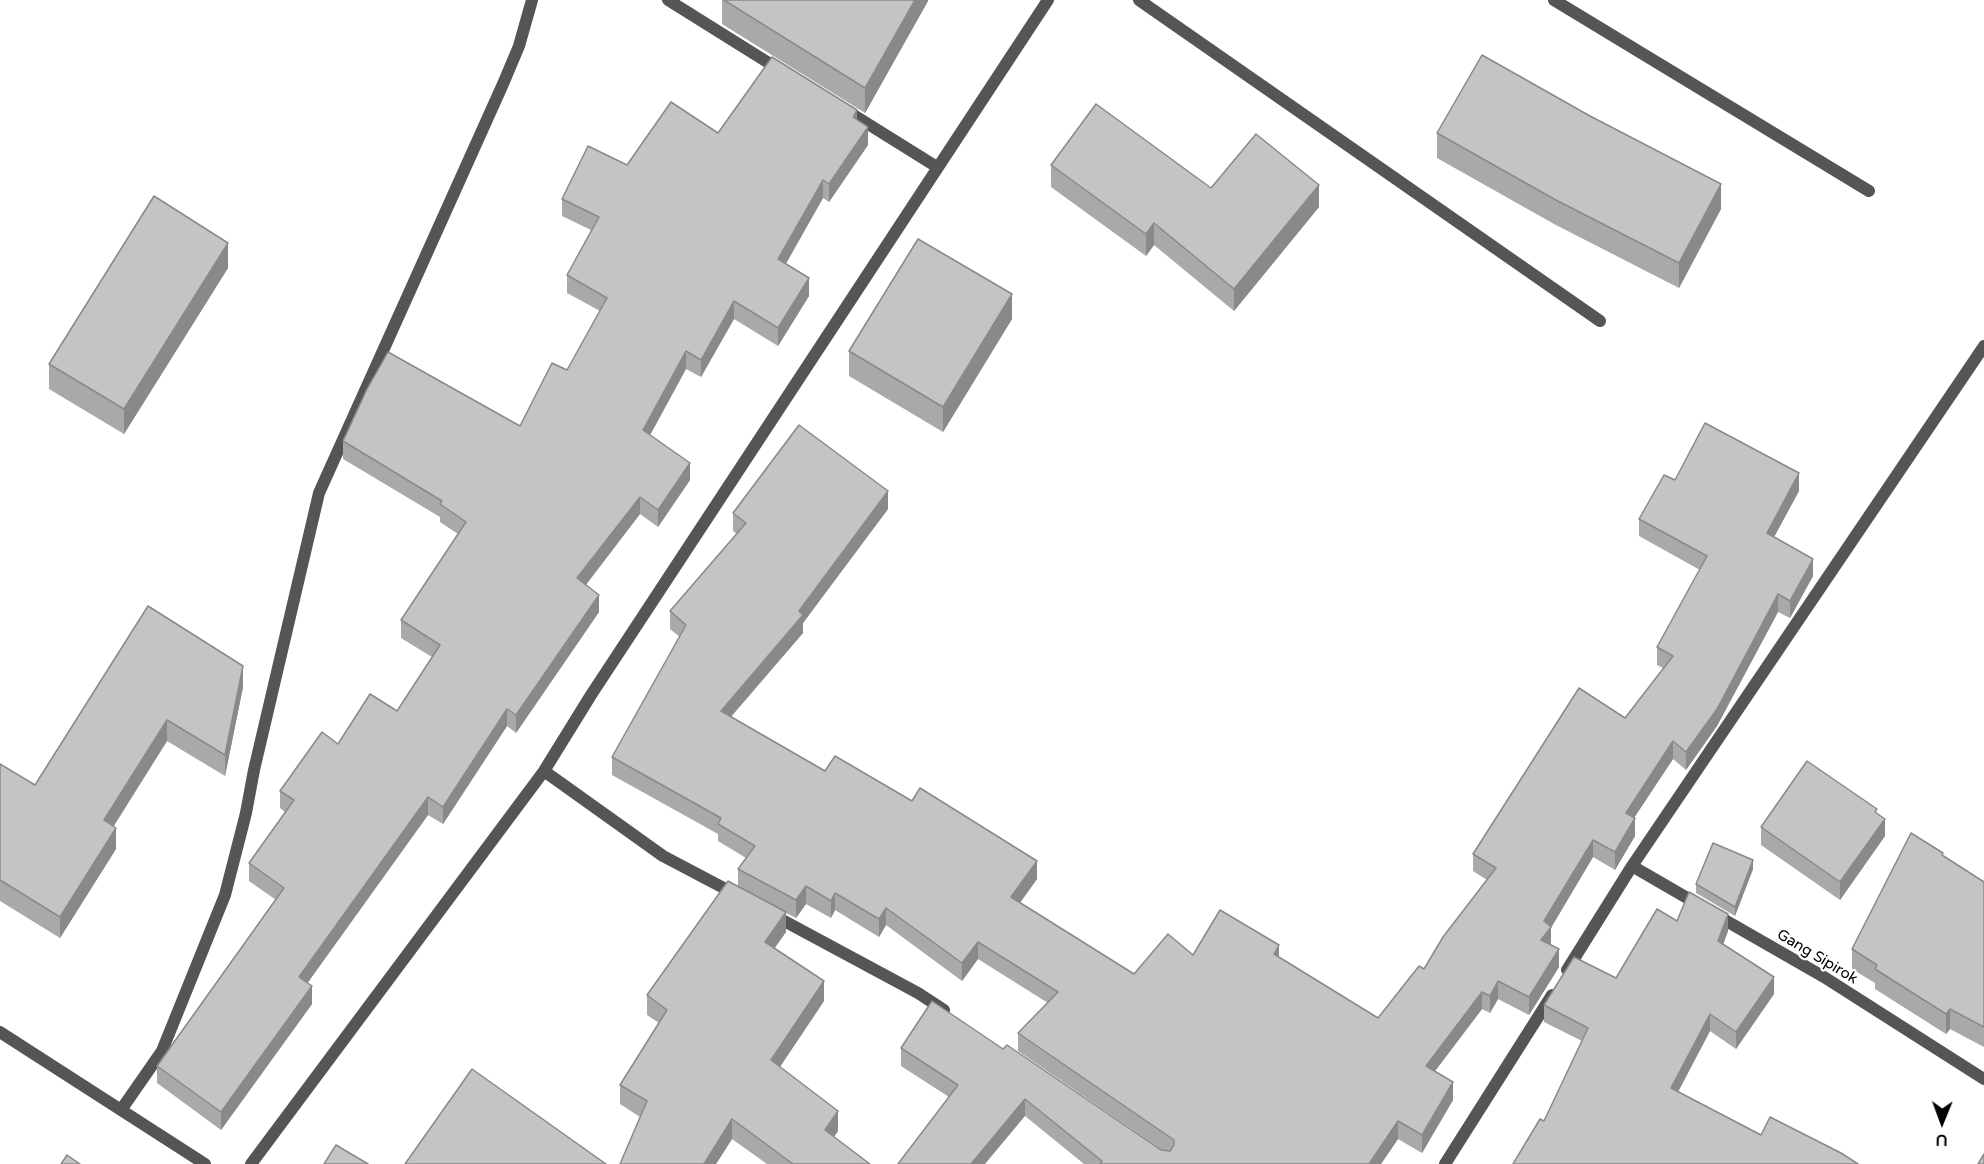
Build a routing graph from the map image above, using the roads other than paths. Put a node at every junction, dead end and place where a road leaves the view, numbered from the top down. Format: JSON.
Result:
{"nodes":[{"id":1,"x":532,"y":0,"type":"edge"},
{"id":2,"x":668,"y":0,"type":"edge"},
{"id":3,"x":1048,"y":0,"type":"edge"},
{"id":4,"x":1139,"y":0,"type":"edge"},
{"id":5,"x":1554,"y":0,"type":"edge"},
{"id":6,"x":787,"y":74,"type":"edge"},
{"id":7,"x":837,"y":105,"type":"edge"},
{"id":8,"x":937,"y":167,"type":"junction"},
{"id":9,"x":1869,"y":191,"type":"dead end"},
{"id":10,"x":1600,"y":321,"type":"dead end"},
{"id":11,"x":1982,"y":352,"type":"edge"},
{"id":12,"x":544,"y":771,"type":"junction"},
{"id":13,"x":1632,"y":866,"type":"junction"},
{"id":14,"x":745,"y":900,"type":"edge"},
{"id":15,"x":765,"y":910,"type":"edge"},
{"id":16,"x":958,"y":1020,"type":"edge"},
{"id":17,"x":0,"y":1032,"type":"edge"},
{"id":18,"x":1984,"y":1079,"type":"edge"},
{"id":19,"x":121,"y":1110,"type":"junction"},
{"id":20,"x":205,"y":1164,"type":"edge"},
{"id":21,"x":250,"y":1164,"type":"edge"},
{"id":22,"x":1446,"y":1164,"type":"edge"}],
"edges":[{"from":1,"to":19,"type":"street"},
{"from":2,"to":6,"type":"street"},
{"from":3,"to":8,"type":"street"},
{"from":4,"to":10,"type":"street"},
{"from":5,"to":9,"type":"street"},
{"from":7,"to":8,"type":"street"},
{"from":8,"to":12,"type":"street"},
{"from":11,"to":13,"type":"street"},
{"from":12,"to":14,"type":"street"},
{"from":12,"to":21,"type":"street"},
{"from":13,"to":18,"type":"street","name":"Gang Sipirok"},
{"from":13,"to":22,"type":"street"},
{"from":15,"to":16,"type":"street"},
{"from":17,"to":19,"type":"street"},
{"from":19,"to":20,"type":"street"}]}
